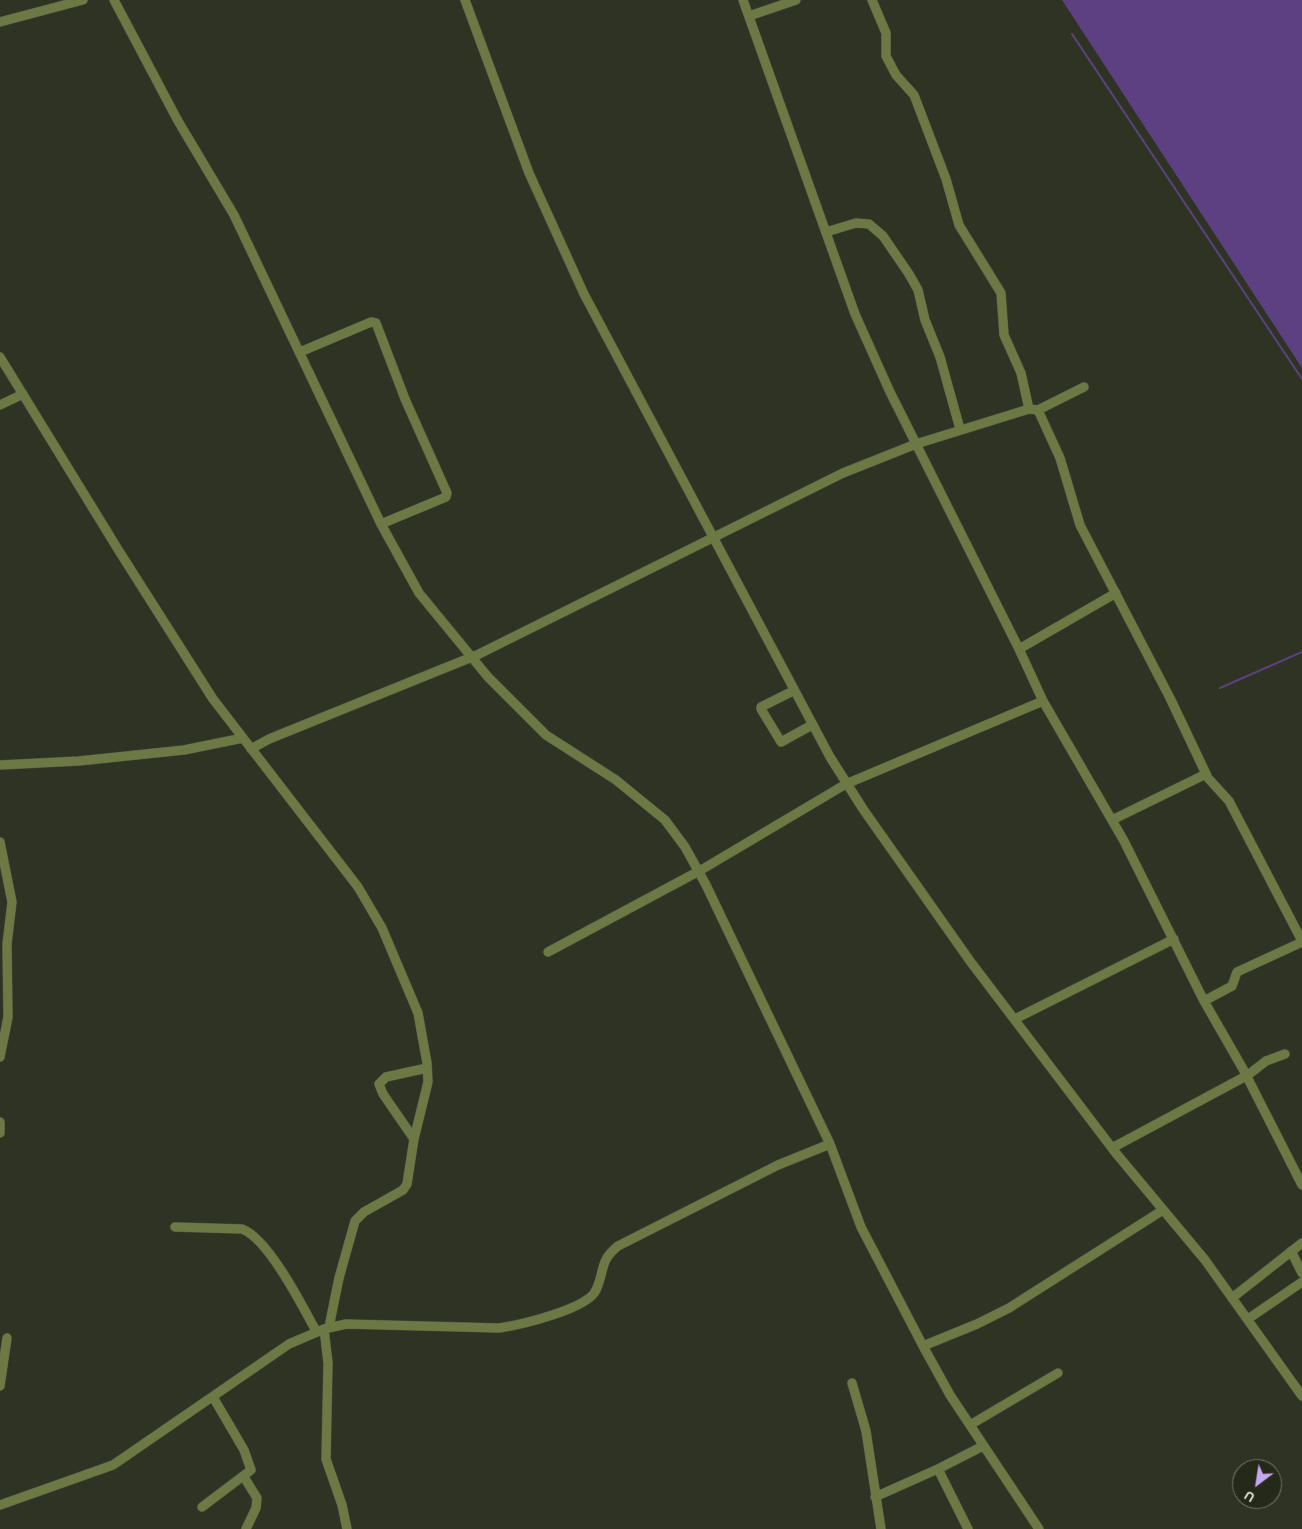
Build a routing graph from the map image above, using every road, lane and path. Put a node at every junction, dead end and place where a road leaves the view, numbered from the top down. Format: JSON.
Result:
{"nodes":[{"id":1,"x":82,"y":0,"type":"edge"},
{"id":2,"x":114,"y":0,"type":"edge"},
{"id":3,"x":465,"y":0,"type":"edge"},
{"id":4,"x":743,"y":0,"type":"edge"},
{"id":5,"x":796,"y":0,"type":"edge"},
{"id":6,"x":872,"y":0,"type":"edge"},
{"id":7,"x":748,"y":16,"type":"junction"},
{"id":8,"x":0,"y":22,"type":"edge"},
{"id":9,"x":826,"y":232,"type":"junction"},
{"id":10,"x":300,"y":352,"type":"junction"},
{"id":11,"x":0,"y":357,"type":"edge"},
{"id":12,"x":1084,"y":386,"type":"dead end"},
{"id":13,"x":23,"y":394,"type":"junction"},
{"id":14,"x":0,"y":405,"type":"edge"},
{"id":15,"x":1029,"y":409,"type":"junction"},
{"id":16,"x":1038,"y":410,"type":"junction"},
{"id":17,"x":960,"y":429,"type":"junction"},
{"id":18,"x":916,"y":444,"type":"junction"},
{"id":19,"x":381,"y":524,"type":"junction"},
{"id":20,"x":713,"y":539,"type":"junction"},
{"id":21,"x":1116,"y":593,"type":"junction"},
{"id":22,"x":1019,"y":649,"type":"junction"},
{"id":23,"x":472,"y":658,"type":"junction"},
{"id":24,"x":793,"y":691,"type":"junction"},
{"id":25,"x":1043,"y":701,"type":"junction"},
{"id":26,"x":812,"y":725,"type":"junction"},
{"id":27,"x":242,"y":738,"type":"junction"},
{"id":28,"x":251,"y":749,"type":"junction"},
{"id":29,"x":0,"y":765,"type":"edge"},
{"id":30,"x":1206,"y":774,"type":"junction"},
{"id":31,"x":846,"y":784,"type":"junction"},
{"id":32,"x":1112,"y":820,"type":"junction"},
{"id":33,"x":0,"y":842,"type":"edge"},
{"id":34,"x":699,"y":871,"type":"junction"},
{"id":35,"x":1174,"y":939,"type":"junction"},
{"id":36,"x":1302,"y":942,"type":"edge"},
{"id":37,"x":548,"y":952,"type":"dead end"},
{"id":38,"x":1204,"y":1001,"type":"junction"},
{"id":39,"x":1015,"y":1019,"type":"junction"},
{"id":40,"x":1286,"y":1054,"type":"dead end"},
{"id":41,"x":0,"y":1057,"type":"edge"},
{"id":42,"x":427,"y":1068,"type":"junction"},
{"id":43,"x":1247,"y":1076,"type":"junction"},
{"id":44,"x":0,"y":1122,"type":"edge"},
{"id":45,"x":0,"y":1133,"type":"edge"},
{"id":46,"x":414,"y":1139,"type":"junction"},
{"id":47,"x":830,"y":1144,"type":"junction"},
{"id":48,"x":1112,"y":1148,"type":"junction"},
{"id":49,"x":1302,"y":1185,"type":"edge"},
{"id":50,"x":1163,"y":1210,"type":"junction"},
{"id":51,"x":175,"y":1227,"type":"dead end"},
{"id":52,"x":1302,"y":1242,"type":"edge"},
{"id":53,"x":1291,"y":1251,"type":"junction"},
{"id":54,"x":1302,"y":1273,"type":"edge"},
{"id":55,"x":1302,"y":1282,"type":"edge"},
{"id":56,"x":1232,"y":1298,"type":"junction"},
{"id":57,"x":1248,"y":1319,"type":"junction"},
{"id":58,"x":323,"y":1329,"type":"junction"},
{"id":59,"x":7,"y":1338,"type":"dead end"},
{"id":60,"x":923,"y":1346,"type":"junction"},
{"id":61,"x":1058,"y":1373,"type":"dead end"},
{"id":62,"x":852,"y":1383,"type":"dead end"},
{"id":63,"x":0,"y":1386,"type":"edge"},
{"id":64,"x":1302,"y":1396,"type":"edge"},
{"id":65,"x":213,"y":1397,"type":"junction"},
{"id":66,"x":970,"y":1425,"type":"junction"},
{"id":67,"x":983,"y":1446,"type":"junction"},
{"id":68,"x":938,"y":1469,"type":"junction"},
{"id":69,"x":244,"y":1477,"type":"junction"},
{"id":70,"x":875,"y":1497,"type":"junction"},
{"id":71,"x":0,"y":1506,"type":"edge"},
{"id":72,"x":202,"y":1507,"type":"dead end"},
{"id":73,"x":246,"y":1529,"type":"edge"},
{"id":74,"x":347,"y":1529,"type":"edge"},
{"id":75,"x":881,"y":1529,"type":"edge"},
{"id":76,"x":968,"y":1529,"type":"edge"},
{"id":77,"x":1038,"y":1529,"type":"edge"}],
"edges":[{"from":1,"to":8,"type":"street"},
{"from":2,"to":10,"type":"street"},
{"from":3,"to":20,"type":"street"},
{"from":4,"to":7,"type":"street"},
{"from":5,"to":7,"type":"street"},
{"from":6,"to":15,"type":"street"},
{"from":7,"to":9,"type":"street"},
{"from":9,"to":17,"type":"street"},
{"from":9,"to":18,"type":"street"},
{"from":10,"to":19,"type":"street"},
{"from":10,"to":19,"type":"street"},
{"from":11,"to":13,"type":"street"},
{"from":12,"to":16,"type":"street"},
{"from":13,"to":14,"type":"street"},
{"from":13,"to":27,"type":"street"},
{"from":15,"to":16,"type":"street"},
{"from":15,"to":17,"type":"street"},
{"from":16,"to":21,"type":"street"},
{"from":17,"to":18,"type":"street"},
{"from":18,"to":20,"type":"street"},
{"from":18,"to":22,"type":"street"},
{"from":19,"to":23,"type":"street"},
{"from":20,"to":23,"type":"street"},
{"from":20,"to":24,"type":"street"},
{"from":21,"to":22,"type":"street"},
{"from":21,"to":30,"type":"street"},
{"from":22,"to":25,"type":"street"},
{"from":23,"to":28,"type":"street"},
{"from":23,"to":34,"type":"street"},
{"from":24,"to":26,"type":"street"},
{"from":24,"to":26,"type":"street"},
{"from":25,"to":31,"type":"street"},
{"from":25,"to":32,"type":"street"},
{"from":26,"to":31,"type":"street"},
{"from":27,"to":28,"type":"street"},
{"from":27,"to":29,"type":"street"},
{"from":28,"to":42,"type":"street"},
{"from":30,"to":32,"type":"street"},
{"from":30,"to":36,"type":"street"},
{"from":31,"to":34,"type":"street"},
{"from":31,"to":39,"type":"street"},
{"from":32,"to":35,"type":"street"},
{"from":33,"to":41,"type":"street"},
{"from":34,"to":37,"type":"street"},
{"from":34,"to":47,"type":"street"},
{"from":35,"to":38,"type":"street"},
{"from":35,"to":39,"type":"street"},
{"from":36,"to":38,"type":"street"},
{"from":38,"to":43,"type":"street"},
{"from":39,"to":48,"type":"street"},
{"from":40,"to":43,"type":"street"},
{"from":42,"to":46,"type":"street"},
{"from":42,"to":46,"type":"street"},
{"from":43,"to":48,"type":"street"},
{"from":43,"to":49,"type":"street"},
{"from":44,"to":45,"type":"street"},
{"from":46,"to":58,"type":"street"},
{"from":47,"to":58,"type":"street"},
{"from":47,"to":60,"type":"street"},
{"from":48,"to":50,"type":"street"},
{"from":50,"to":56,"type":"street"},
{"from":50,"to":60,"type":"street"},
{"from":51,"to":58,"type":"street"},
{"from":52,"to":53,"type":"street"},
{"from":53,"to":54,"type":"street"},
{"from":53,"to":56,"type":"street"},
{"from":55,"to":57,"type":"street"},
{"from":56,"to":57,"type":"street"},
{"from":57,"to":64,"type":"street"},
{"from":58,"to":65,"type":"street"},
{"from":58,"to":74,"type":"street"},
{"from":59,"to":63,"type":"street"},
{"from":60,"to":66,"type":"street"},
{"from":61,"to":66,"type":"street"},
{"from":62,"to":70,"type":"street"},
{"from":65,"to":69,"type":"street"},
{"from":65,"to":71,"type":"street"},
{"from":66,"to":67,"type":"street"},
{"from":67,"to":68,"type":"street"},
{"from":67,"to":77,"type":"street"},
{"from":68,"to":70,"type":"street"},
{"from":68,"to":76,"type":"street"},
{"from":69,"to":72,"type":"street"},
{"from":69,"to":73,"type":"street"},
{"from":70,"to":75,"type":"street"}]}
